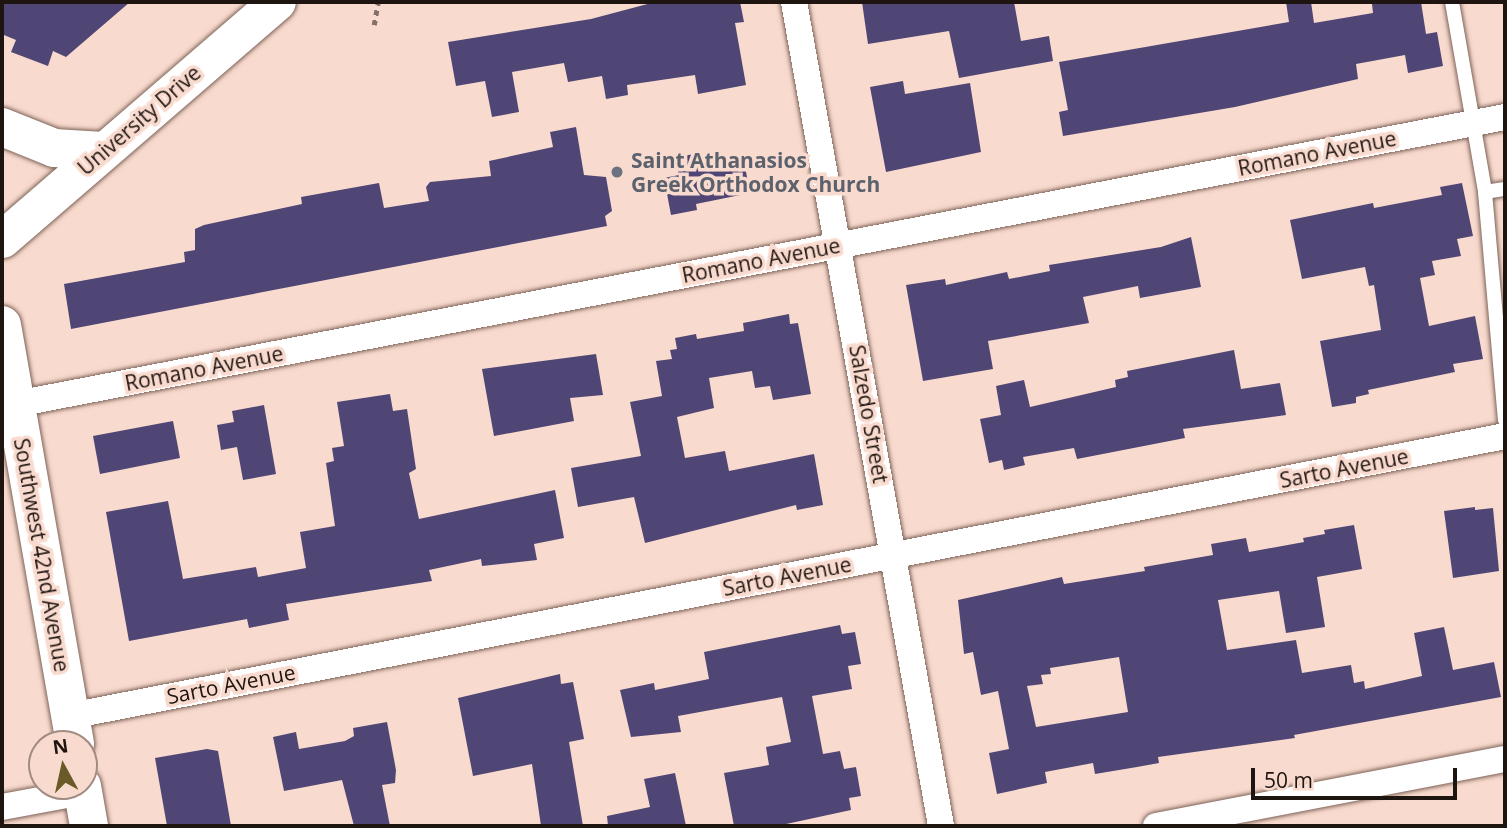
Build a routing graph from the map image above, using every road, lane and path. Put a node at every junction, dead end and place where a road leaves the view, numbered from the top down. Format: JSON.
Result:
{"nodes":[{"id":1,"x":277,"y":2,"type":"edge"},
{"id":2,"x":378,"y":2,"type":"edge"},
{"id":3,"x":794,"y":2,"type":"edge"},
{"id":4,"x":1452,"y":2,"type":"edge"},
{"id":5,"x":374,"y":25,"type":"dead end"},
{"id":6,"x":1505,"y":117,"type":"edge"},
{"id":7,"x":1475,"y":122,"type":"junction"},
{"id":8,"x":2,"y":127,"type":"edge"},
{"id":9,"x":103,"y":151,"type":"junction"},
{"id":10,"x":1505,"y":189,"type":"edge"},
{"id":11,"x":1485,"y":192,"type":"junction"},
{"id":12,"x":2,"y":239,"type":"edge"},
{"id":13,"x":839,"y":246,"type":"junction"},
{"id":14,"x":1499,"y":272,"type":"edge"},
{"id":15,"x":2,"y":325,"type":"edge"},
{"id":16,"x":10,"y":385,"type":"edge"},
{"id":17,"x":1505,"y":420,"type":"edge"},
{"id":18,"x":1505,"y":436,"type":"edge"},
{"id":19,"x":894,"y":555,"type":"junction"},
{"id":20,"x":72,"y":730,"type":"edge"},
{"id":21,"x":1505,"y":759,"type":"edge"},
{"id":22,"x":85,"y":801,"type":"edge"},
{"id":23,"x":2,"y":807,"type":"edge"},
{"id":24,"x":942,"y":826,"type":"edge"},
{"id":25,"x":1157,"y":826,"type":"edge"}],
"edges":[{"from":1,"to":9,"type":"street","name":"University Drive"},
{"from":2,"to":5,"type":"path"},
{"from":3,"to":13,"type":"street","name":"Salzedo Street"},
{"from":4,"to":7,"type":"lane"},
{"from":6,"to":7,"type":"street","name":"Romano Avenue"},
{"from":7,"to":11,"type":"lane"},
{"from":7,"to":13,"type":"street","name":"Romano Avenue"},
{"from":8,"to":9,"type":"main road"},
{"from":9,"to":12,"type":"street","name":"University Drive"},
{"from":10,"to":11,"type":"lane"},
{"from":11,"to":14,"type":"lane"},
{"from":13,"to":16,"type":"street","name":"Romano Avenue"},
{"from":13,"to":19,"type":"street","name":"Salzedo Street"},
{"from":14,"to":17,"type":"lane"},
{"from":15,"to":16,"type":"main road","name":"Southwest 42nd Avenue"},
{"from":16,"to":20,"type":"main road","name":"Southwest 42nd Avenue"},
{"from":18,"to":19,"type":"street","name":"Sarto Avenue"},
{"from":19,"to":20,"type":"street","name":"Sarto Avenue"},
{"from":19,"to":24,"type":"street","name":"Salzedo Street"},
{"from":21,"to":25,"type":"street"},
{"from":22,"to":23,"type":"street"}]}
